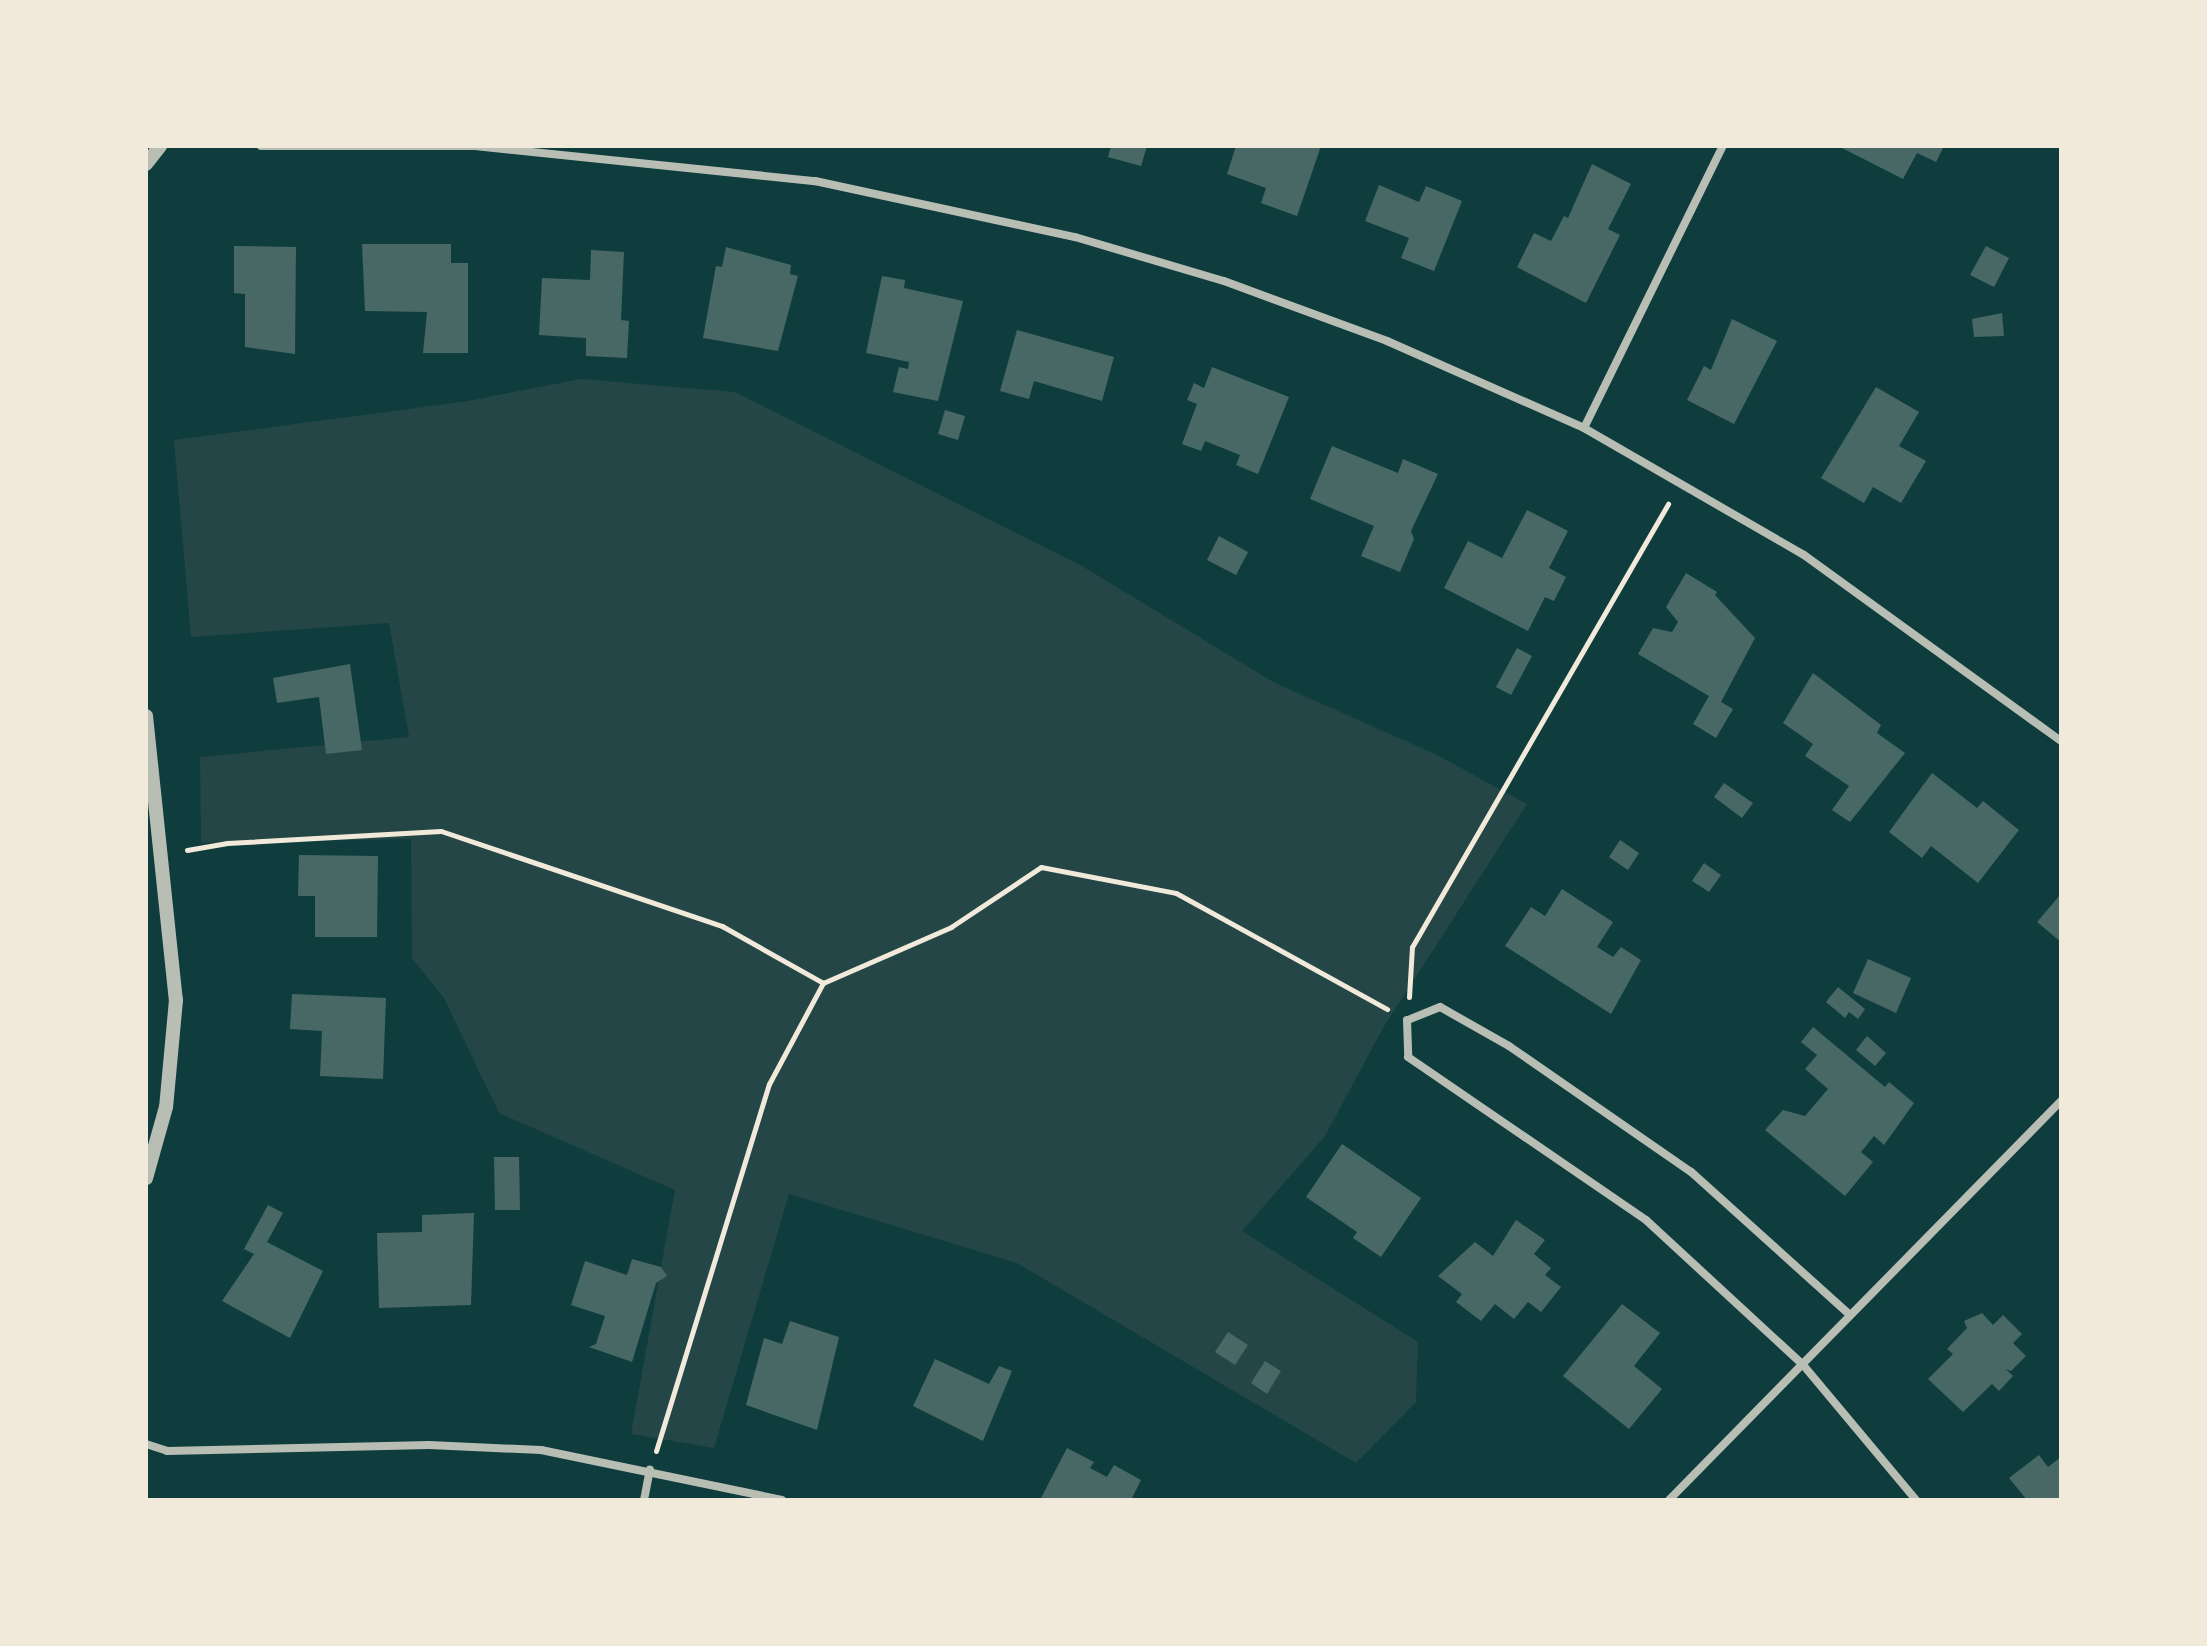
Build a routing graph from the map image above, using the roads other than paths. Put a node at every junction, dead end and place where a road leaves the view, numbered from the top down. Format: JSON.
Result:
{"nodes":[{"id":1,"x":160,"y":146,"type":"edge"},
{"id":2,"x":261,"y":146,"type":"edge"},
{"id":3,"x":1723,"y":146,"type":"edge"},
{"id":4,"x":146,"y":164,"type":"edge"},
{"id":5,"x":1584,"y":428,"type":"junction"},
{"id":6,"x":146,"y":716,"type":"edge"},
{"id":7,"x":2061,"y":741,"type":"edge"},
{"id":8,"x":2061,"y":1101,"type":"edge"},
{"id":9,"x":146,"y":1178,"type":"edge"},
{"id":10,"x":1850,"y":1315,"type":"junction"},
{"id":11,"x":1804,"y":1366,"type":"junction"},
{"id":12,"x":146,"y":1444,"type":"edge"},
{"id":13,"x":650,"y":1470,"type":"junction"},
{"id":14,"x":644,"y":1500,"type":"edge"},
{"id":15,"x":782,"y":1500,"type":"edge"},
{"id":16,"x":1669,"y":1500,"type":"edge"},
{"id":17,"x":1916,"y":1500,"type":"edge"}],
"edges":[{"from":1,"to":4,"type":"street"},
{"from":2,"to":5,"type":"street"},
{"from":3,"to":5,"type":"street"},
{"from":5,"to":7,"type":"street"},
{"from":6,"to":9,"type":"street"},
{"from":8,"to":10,"type":"street"},
{"from":10,"to":11,"type":"street"},
{"from":10,"to":11,"type":"street"},
{"from":11,"to":16,"type":"street"},
{"from":11,"to":17,"type":"street"},
{"from":12,"to":13,"type":"street"},
{"from":13,"to":14,"type":"street"},
{"from":13,"to":15,"type":"street"}]}
